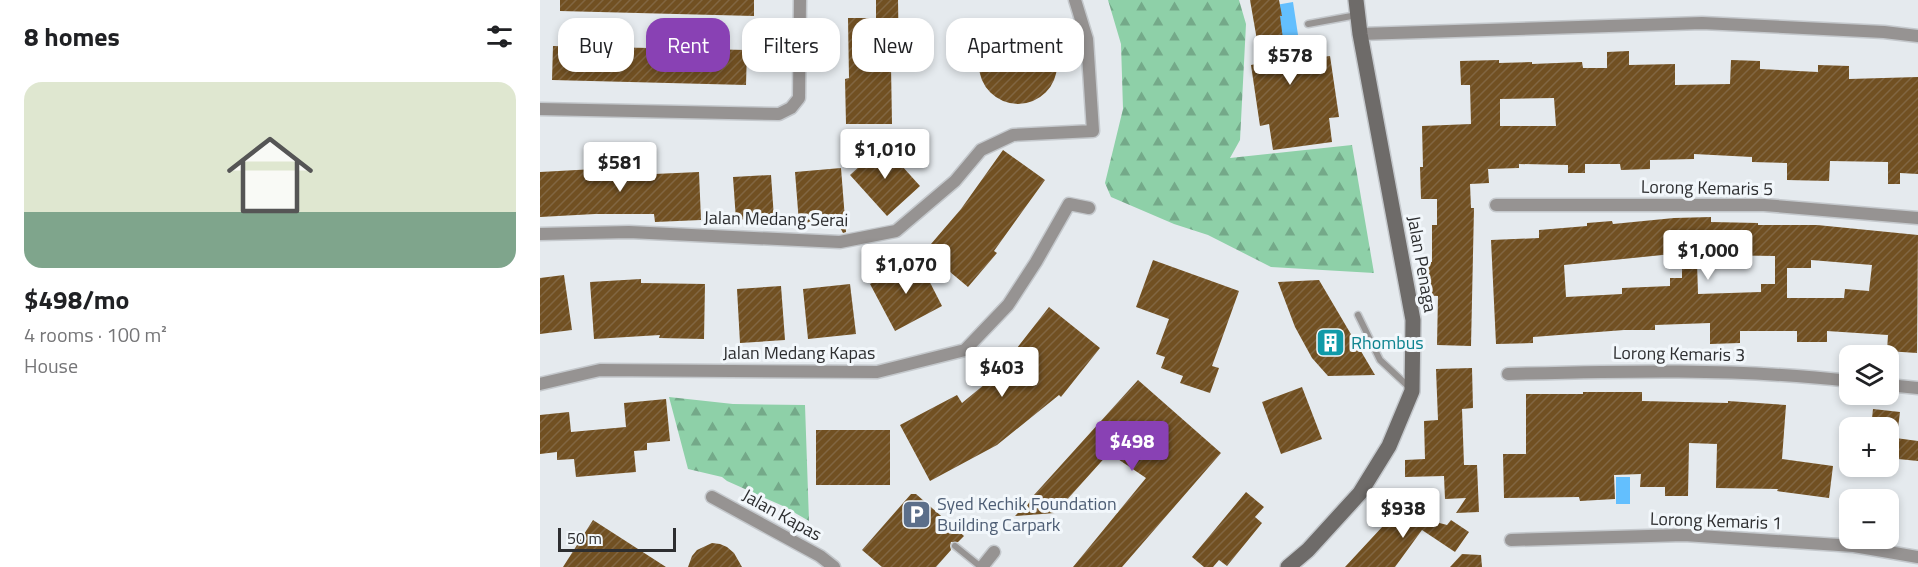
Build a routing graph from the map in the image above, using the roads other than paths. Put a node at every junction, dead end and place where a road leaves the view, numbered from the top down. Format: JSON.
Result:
{"nodes":[{"id":1,"x":800,"y":0,"type":"edge"},
{"id":2,"x":1075,"y":0,"type":"edge"},
{"id":3,"x":1357,"y":7,"type":"edge"},
{"id":4,"x":1308,"y":24,"type":"dead end"},
{"id":5,"x":1360,"y":34,"type":"junction"},
{"id":6,"x":1918,"y":36,"type":"edge"},
{"id":7,"x":540,"y":109,"type":"edge"},
{"id":8,"x":1496,"y":205,"type":"dead end"},
{"id":9,"x":1089,"y":208,"type":"dead end"},
{"id":10,"x":1918,"y":218,"type":"edge"},
{"id":11,"x":540,"y":234,"type":"edge"},
{"id":12,"x":1358,"y":315,"type":"dead end"},
{"id":13,"x":1508,"y":374,"type":"dead end"},
{"id":14,"x":1839,"y":380,"type":"edge"},
{"id":15,"x":540,"y":384,"type":"edge"},
{"id":16,"x":1899,"y":386,"type":"edge"},
{"id":17,"x":1918,"y":388,"type":"edge"},
{"id":18,"x":1412,"y":391,"type":"junction"},
{"id":19,"x":712,"y":497,"type":"dead end"},
{"id":20,"x":1511,"y":540,"type":"dead end"},
{"id":21,"x":955,"y":546,"type":"dead end"},
{"id":22,"x":994,"y":552,"type":"dead end"},
{"id":23,"x":1918,"y":557,"type":"edge"},
{"id":24,"x":834,"y":567,"type":"edge"},
{"id":25,"x":981,"y":567,"type":"edge"},
{"id":26,"x":1288,"y":567,"type":"edge"}],
"edges":[{"from":1,"to":7,"type":"street"},
{"from":2,"to":11,"type":"street","name":"Jalan Medang Serai"},
{"from":3,"to":4,"type":"lane"},
{"from":3,"to":5,"type":"street","name":"Jalan Penaga"},
{"from":5,"to":6,"type":"street"},
{"from":5,"to":18,"type":"street","name":"Jalan Penaga"},
{"from":8,"to":10,"type":"street","name":"Lorong Kemaris 5"},
{"from":9,"to":15,"type":"street","name":"Jalan Medang Kapas"},
{"from":12,"to":18,"type":"lane"},
{"from":13,"to":14,"type":"street","name":"Lorong Kemaris 3"},
{"from":16,"to":17,"type":"street"},
{"from":18,"to":26,"type":"street","name":"Jalan Penaga"},
{"from":19,"to":24,"type":"street","name":"Jalan Kapas"},
{"from":20,"to":23,"type":"street","name":"Lorong Kemaris 1"},
{"from":21,"to":25,"type":"lane"},
{"from":22,"to":25,"type":"street"}]}
